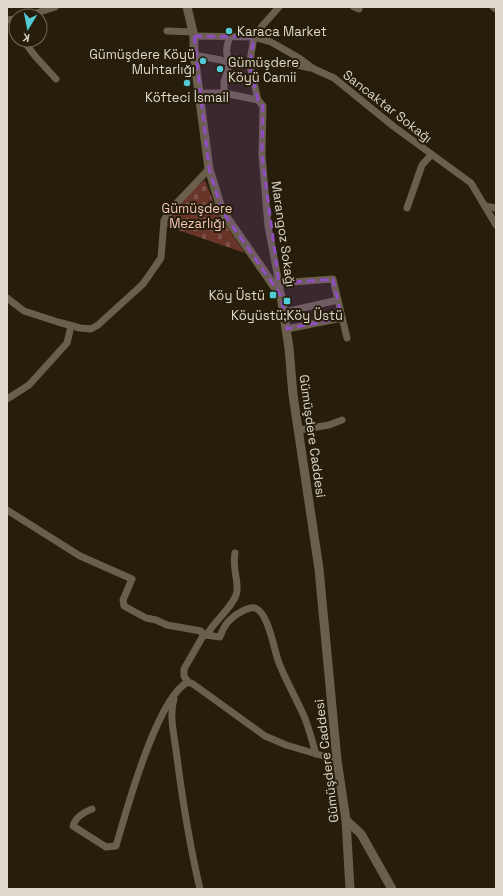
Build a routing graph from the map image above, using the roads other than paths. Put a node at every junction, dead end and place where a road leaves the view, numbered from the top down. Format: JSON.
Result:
{"nodes":[{"id":1,"x":188,"y":7,"type":"edge"},
{"id":2,"x":278,"y":7,"type":"edge"},
{"id":3,"x":493,"y":7,"type":"edge"},
{"id":4,"x":496,"y":9,"type":"edge"},
{"id":5,"x":167,"y":31,"type":"dead end"},
{"id":6,"x":193,"y":34,"type":"junction"},
{"id":7,"x":230,"y":38,"type":"junction"},
{"id":8,"x":254,"y":38,"type":"junction"},
{"id":9,"x":29,"y":48,"type":"edge"},
{"id":10,"x":194,"y":55,"type":"junction"},
{"id":11,"x":230,"y":63,"type":"junction"},
{"id":12,"x":250,"y":66,"type":"junction"},
{"id":13,"x":314,"y":69,"type":"junction"},
{"id":14,"x":56,"y":79,"type":"dead end"},
{"id":15,"x":200,"y":93,"type":"junction"},
{"id":16,"x":224,"y":93,"type":"junction"},
{"id":17,"x":258,"y":100,"type":"junction"},
{"id":18,"x":431,"y":155,"type":"junction"},
{"id":19,"x":209,"y":169,"type":"junction"},
{"id":20,"x":485,"y":206,"type":"junction"},
{"id":21,"x":407,"y":208,"type":"dead end"},
{"id":22,"x":496,"y":208,"type":"edge"},
{"id":23,"x":496,"y":225,"type":"edge"},
{"id":24,"x":279,"y":283,"type":"junction"},
{"id":25,"x":281,"y":296,"type":"junction"},
{"id":26,"x":7,"y":298,"type":"edge"},
{"id":27,"x":338,"y":300,"type":"junction"},
{"id":28,"x":285,"y":312,"type":"junction"},
{"id":29,"x":342,"y":318,"type":"junction"},
{"id":30,"x":71,"y":326,"type":"junction"},
{"id":31,"x":287,"y":329,"type":"junction"},
{"id":32,"x":347,"y":338,"type":"dead end"},
{"id":33,"x":7,"y":399,"type":"edge"},
{"id":34,"x":342,"y":420,"type":"dead end"},
{"id":35,"x":299,"y":430,"type":"junction"},
{"id":36,"x":7,"y":510,"type":"edge"},
{"id":37,"x":235,"y":553,"type":"dead end"},
{"id":38,"x":204,"y":635,"type":"junction"},
{"id":39,"x":188,"y":682,"type":"junction"},
{"id":40,"x":176,"y":693,"type":"junction"},
{"id":41,"x":316,"y":754,"type":"junction"},
{"id":42,"x":337,"y":760,"type":"junction"},
{"id":43,"x":92,"y":809,"type":"dead end"},
{"id":44,"x":346,"y":820,"type":"junction"},
{"id":45,"x":200,"y":889,"type":"edge"},
{"id":46,"x":350,"y":889,"type":"edge"},
{"id":47,"x":392,"y":889,"type":"edge"}],
"edges":[{"from":1,"to":6,"type":"street","name":"Gümüşdere Caddesi"},
{"from":2,"to":8,"type":"street"},
{"from":3,"to":4,"type":"street"},
{"from":5,"to":6,"type":"street","name":"Sancaktar Sokağı"},
{"from":6,"to":7,"type":"street","name":"Sancaktar Sokağı"},
{"from":6,"to":10,"type":"street","name":"Gümüşdere Caddesi"},
{"from":7,"to":8,"type":"street","name":"Sancaktar Sokağı"},
{"from":7,"to":11,"type":"street"},
{"from":8,"to":12,"type":"street"},
{"from":8,"to":13,"type":"street","name":"Sancaktar Sokağı"},
{"from":9,"to":14,"type":"street"},
{"from":10,"to":11,"type":"street"},
{"from":10,"to":15,"type":"street","name":"Gümüşdere Caddesi"},
{"from":11,"to":12,"type":"street"},
{"from":11,"to":16,"type":"street"},
{"from":12,"to":13,"type":"street"},
{"from":12,"to":17,"type":"street","name":"Marangoz Sokağı"},
{"from":13,"to":18,"type":"street","name":"Sancaktar Sokağı"},
{"from":15,"to":16,"type":"street"},
{"from":15,"to":19,"type":"street","name":"Gümüşdere Caddesi"},
{"from":16,"to":17,"type":"street"},
{"from":17,"to":24,"type":"street","name":"Marangoz Sokağı"},
{"from":18,"to":20,"type":"street","name":"Sancaktar Sokağı"},
{"from":18,"to":21,"type":"street"},
{"from":19,"to":25,"type":"street","name":"Gümüşdere Caddesi"},
{"from":19,"to":30,"type":"street"},
{"from":20,"to":22,"type":"street"},
{"from":20,"to":23,"type":"street","name":"Sancaktar Sokağı"},
{"from":24,"to":25,"type":"street","name":"Marangoz Sokağı"},
{"from":24,"to":27,"type":"street"},
{"from":25,"to":28,"type":"street","name":"Gümüşdere Caddesi"},
{"from":26,"to":30,"type":"street"},
{"from":27,"to":28,"type":"street"},
{"from":27,"to":29,"type":"street"},
{"from":28,"to":31,"type":"street","name":"Gümüşdere Caddesi"},
{"from":29,"to":31,"type":"street"},
{"from":29,"to":32,"type":"street"},
{"from":30,"to":33,"type":"street"},
{"from":31,"to":35,"type":"street","name":"Gümüşdere Caddesi"},
{"from":34,"to":35,"type":"street"},
{"from":35,"to":42,"type":"street","name":"Gümüşdere Caddesi"},
{"from":36,"to":38,"type":"street"},
{"from":37,"to":38,"type":"street"},
{"from":38,"to":39,"type":"street"},
{"from":38,"to":41,"type":"street"},
{"from":39,"to":40,"type":"street"},
{"from":39,"to":41,"type":"street"},
{"from":40,"to":43,"type":"street"},
{"from":40,"to":45,"type":"street"},
{"from":41,"to":42,"type":"street"},
{"from":42,"to":44,"type":"street","name":"Gümüşdere Caddesi"},
{"from":44,"to":46,"type":"street","name":"Gümüşdere Caddesi"},
{"from":44,"to":47,"type":"street"}]}
